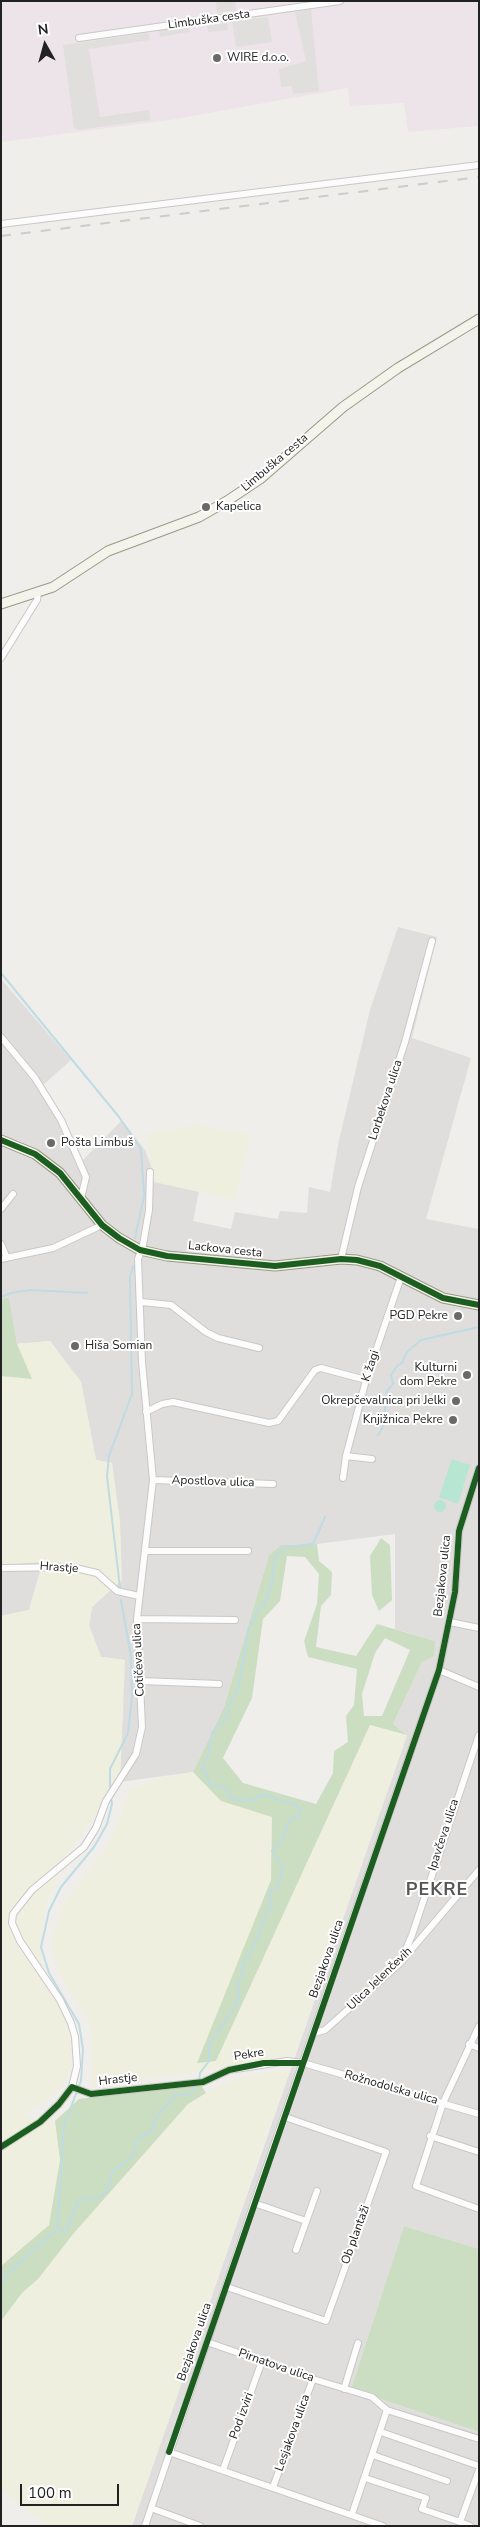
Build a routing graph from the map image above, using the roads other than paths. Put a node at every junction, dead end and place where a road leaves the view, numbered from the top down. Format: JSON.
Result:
{"nodes":[{"id":1,"x":340,"y":1,"type":"edge"},
{"id":2,"x":78,"y":38,"type":"dead end"},
{"id":3,"x":479,"y":165,"type":"edge"},
{"id":4,"x":1,"y":224,"type":"edge"},
{"id":5,"x":479,"y":319,"type":"edge"},
{"id":6,"x":38,"y":593,"type":"junction"},
{"id":7,"x":1,"y":604,"type":"edge"},
{"id":8,"x":1,"y":658,"type":"edge"},
{"id":9,"x":432,"y":941,"type":"dead end"},
{"id":10,"x":1,"y":1037,"type":"edge"},
{"id":11,"x":1,"y":1140,"type":"edge"},
{"id":12,"x":150,"y":1172,"type":"dead end"},
{"id":13,"x":13,"y":1194,"type":"dead end"},
{"id":14,"x":81,"y":1198,"type":"junction"},
{"id":15,"x":1,"y":1210,"type":"edge"},
{"id":16,"x":102,"y":1225,"type":"junction"},
{"id":17,"x":1,"y":1244,"type":"edge"},
{"id":18,"x":140,"y":1250,"type":"junction"},
{"id":19,"x":4,"y":1258,"type":"edge"},
{"id":20,"x":341,"y":1259,"type":"junction"},
{"id":21,"x":401,"y":1277,"type":"junction"},
{"id":22,"x":140,"y":1302,"type":"junction"},
{"id":23,"x":479,"y":1305,"type":"edge"},
{"id":24,"x":258,"y":1348,"type":"dead end"},
{"id":25,"x":366,"y":1380,"type":"junction"},
{"id":26,"x":146,"y":1412,"type":"junction"},
{"id":27,"x":346,"y":1456,"type":"junction"},
{"id":28,"x":372,"y":1459,"type":"dead end"},
{"id":29,"x":479,"y":1468,"type":"edge"},
{"id":30,"x":343,"y":1478,"type":"dead end"},
{"id":31,"x":477,"y":1479,"type":"edge"},
{"id":32,"x":153,"y":1480,"type":"junction"},
{"id":33,"x":273,"y":1484,"type":"dead end"},
{"id":34,"x":145,"y":1551,"type":"junction"},
{"id":35,"x":248,"y":1551,"type":"dead end"},
{"id":36,"x":1,"y":1568,"type":"edge"},
{"id":37,"x":139,"y":1596,"type":"junction"},
{"id":38,"x":137,"y":1619,"type":"junction"},
{"id":39,"x":235,"y":1620,"type":"dead end"},
{"id":40,"x":450,"y":1622,"type":"junction"},
{"id":41,"x":479,"y":1628,"type":"edge"},
{"id":42,"x":439,"y":1670,"type":"junction"},
{"id":43,"x":140,"y":1681,"type":"junction"},
{"id":44,"x":219,"y":1684,"type":"dead end"},
{"id":45,"x":479,"y":1687,"type":"edge"},
{"id":46,"x":479,"y":1735,"type":"edge"},
{"id":47,"x":479,"y":1870,"type":"edge"},
{"id":48,"x":400,"y":1963,"type":"junction"},
{"id":49,"x":479,"y":2026,"type":"edge"},
{"id":50,"x":314,"y":2033,"type":"junction"},
{"id":51,"x":469,"y":2044,"type":"junction"},
{"id":52,"x":479,"y":2048,"type":"edge"},
{"id":53,"x":302,"y":2063,"type":"junction"},
{"id":54,"x":199,"y":2082,"type":"joint"},
{"id":55,"x":75,"y":2089,"type":"junction"},
{"id":56,"x":443,"y":2104,"type":"junction"},
{"id":57,"x":479,"y":2114,"type":"edge"},
{"id":58,"x":285,"y":2117,"type":"junction"},
{"id":59,"x":430,"y":2136,"type":"junction"},
{"id":60,"x":1,"y":2147,"type":"edge"},
{"id":61,"x":479,"y":2152,"type":"edge"},
{"id":62,"x":317,"y":2191,"type":"dead end"},
{"id":63,"x":254,"y":2203,"type":"junction"},
{"id":64,"x":479,"y":2209,"type":"edge"},
{"id":65,"x":306,"y":2221,"type":"junction"},
{"id":66,"x":296,"y":2250,"type":"dead end"},
{"id":67,"x":227,"y":2287,"type":"junction"},
{"id":68,"x":207,"y":2342,"type":"junction"},
{"id":69,"x":358,"y":2343,"type":"dead end"},
{"id":70,"x":262,"y":2361,"type":"junction"},
{"id":71,"x":313,"y":2379,"type":"junction"},
{"id":72,"x":344,"y":2389,"type":"junction"},
{"id":73,"x":387,"y":2410,"type":"junction"},
{"id":74,"x":381,"y":2432,"type":"junction"},
{"id":75,"x":479,"y":2439,"type":"edge"},
{"id":76,"x":169,"y":2452,"type":"junction"},
{"id":77,"x":373,"y":2455,"type":"junction"},
{"id":78,"x":479,"y":2466,"type":"edge"},
{"id":79,"x":223,"y":2470,"type":"junction"},
{"id":80,"x":479,"y":2470,"type":"edge"},
{"id":81,"x":365,"y":2478,"type":"junction"},
{"id":82,"x":447,"y":2482,"type":"dead end"},
{"id":83,"x":273,"y":2487,"type":"junction"},
{"id":84,"x":151,"y":2508,"type":"junction"},
{"id":85,"x":352,"y":2514,"type":"junction"},
{"id":86,"x":460,"y":2522,"type":"junction"},
{"id":87,"x":145,"y":2526,"type":"edge"},
{"id":88,"x":200,"y":2526,"type":"edge"},
{"id":89,"x":383,"y":2526,"type":"edge"},
{"id":90,"x":470,"y":2526,"type":"edge"}],
"edges":[{"from":1,"to":2,"type":"street","name":"Limbuška cesta"},
{"from":3,"to":4,"type":"street"},
{"from":5,"to":6,"type":"main road","name":"Limbuška cesta"},
{"from":6,"to":7,"type":"main road","name":"Limbuška cesta"},
{"from":6,"to":8,"type":"street"},
{"from":9,"to":20,"type":"street","name":"Lorbekova ulica"},
{"from":10,"to":14,"type":"street"},
{"from":11,"to":14,"type":"main road","name":"Lackova cesta"},
{"from":12,"to":18,"type":"street","name":"Cotičeva ulica"},
{"from":13,"to":15,"type":"street"},
{"from":14,"to":16,"type":"main road","name":"Lackova cesta"},
{"from":16,"to":18,"type":"main road","name":"Lackova cesta"},
{"from":16,"to":19,"type":"street"},
{"from":17,"to":19,"type":"street"},
{"from":18,"to":20,"type":"main road","name":"Lackova cesta"},
{"from":18,"to":22,"type":"street","name":"Cotičeva ulica"},
{"from":20,"to":21,"type":"main road","name":"Lackova cesta"},
{"from":21,"to":23,"type":"main road","name":"Lackova cesta"},
{"from":21,"to":25,"type":"street","name":"K žagi"},
{"from":22,"to":24,"type":"street"},
{"from":22,"to":26,"type":"street","name":"Cotičeva ulica"},
{"from":25,"to":26,"type":"street"},
{"from":25,"to":27,"type":"street","name":"K žagi"},
{"from":26,"to":32,"type":"street","name":"Cotičeva ulica"},
{"from":27,"to":28,"type":"street"},
{"from":27,"to":30,"type":"street","name":"K žagi"},
{"from":29,"to":31,"type":"street","name":"Bezjakova ulica"},
{"from":31,"to":40,"type":"street","name":"Bezjakova ulica"},
{"from":32,"to":33,"type":"street","name":"Apostlova ulica"},
{"from":32,"to":34,"type":"street","name":"Cotičeva ulica"},
{"from":34,"to":35,"type":"street"},
{"from":34,"to":37,"type":"street","name":"Cotičeva ulica"},
{"from":36,"to":37,"type":"street","name":"Hrastje"},
{"from":37,"to":38,"type":"street","name":"Cotičeva ulica"},
{"from":38,"to":39,"type":"street"},
{"from":38,"to":43,"type":"street","name":"Cotičeva ulica"},
{"from":40,"to":41,"type":"street","name":"Bezjakova ulica"},
{"from":40,"to":42,"type":"street","name":"Bezjakova ulica"},
{"from":42,"to":45,"type":"street"},
{"from":42,"to":50,"type":"street","name":"Bezjakova ulica"},
{"from":43,"to":44,"type":"street"},
{"from":43,"to":55,"type":"street","name":"Cotičeva ulica"},
{"from":46,"to":48,"type":"street","name":"Ipavčeva ulica"},
{"from":47,"to":48,"type":"street","name":"Ulica Jelenčevih"},
{"from":48,"to":50,"type":"street","name":"Ulica Jelenčevih"},
{"from":49,"to":51,"type":"street"},
{"from":50,"to":53,"type":"street","name":"Bezjakova ulica"},
{"from":51,"to":52,"type":"street"},
{"from":51,"to":56,"type":"street"},
{"from":53,"to":54,"type":"street","name":"Pekre"},
{"from":53,"to":56,"type":"street","name":"Rožnodolska ulica"},
{"from":53,"to":58,"type":"street","name":"Bezjakova ulica"},
{"from":54,"to":55,"type":"street","name":"Hrastje"},
{"from":55,"to":60,"type":"street"},
{"from":56,"to":57,"type":"street","name":"Rožnodolska ulica"},
{"from":56,"to":59,"type":"street"},
{"from":58,"to":63,"type":"street","name":"Bezjakova ulica"},
{"from":58,"to":67,"type":"street","name":"Ob plantaži"},
{"from":59,"to":61,"type":"street"},
{"from":59,"to":64,"type":"street"},
{"from":62,"to":65,"type":"street"},
{"from":63,"to":65,"type":"street"},
{"from":63,"to":67,"type":"street","name":"Bezjakova ulica"},
{"from":65,"to":66,"type":"street"},
{"from":67,"to":68,"type":"street","name":"Bezjakova ulica"},
{"from":68,"to":70,"type":"street","name":"Pirnatova ulica"},
{"from":68,"to":76,"type":"street","name":"Bezjakova ulica"},
{"from":69,"to":72,"type":"street"},
{"from":70,"to":71,"type":"street","name":"Pirnatova ulica"},
{"from":70,"to":79,"type":"street","name":"Pod izviri"},
{"from":71,"to":72,"type":"street","name":"Pirnatova ulica"},
{"from":71,"to":83,"type":"street","name":"Lesjakova ulica"},
{"from":72,"to":73,"type":"street","name":"Pirnatova ulica"},
{"from":73,"to":74,"type":"street"},
{"from":73,"to":75,"type":"street","name":"Pirnatova ulica"},
{"from":74,"to":77,"type":"street"},
{"from":74,"to":78,"type":"street"},
{"from":76,"to":79,"type":"street","name":"Lesjakova ulica"},
{"from":76,"to":84,"type":"street","name":"Bezjakova ulica"},
{"from":77,"to":81,"type":"street"},
{"from":77,"to":82,"type":"street"},
{"from":79,"to":83,"type":"street","name":"Lesjakova ulica"},
{"from":80,"to":86,"type":"street"},
{"from":81,"to":85,"type":"street"},
{"from":81,"to":86,"type":"street"},
{"from":83,"to":85,"type":"street","name":"Lesjakova ulica"},
{"from":84,"to":87,"type":"street","name":"Bezjakova ulica"},
{"from":84,"to":88,"type":"street"},
{"from":85,"to":89,"type":"street","name":"Lesjakova ulica"},
{"from":86,"to":90,"type":"street"}]}
